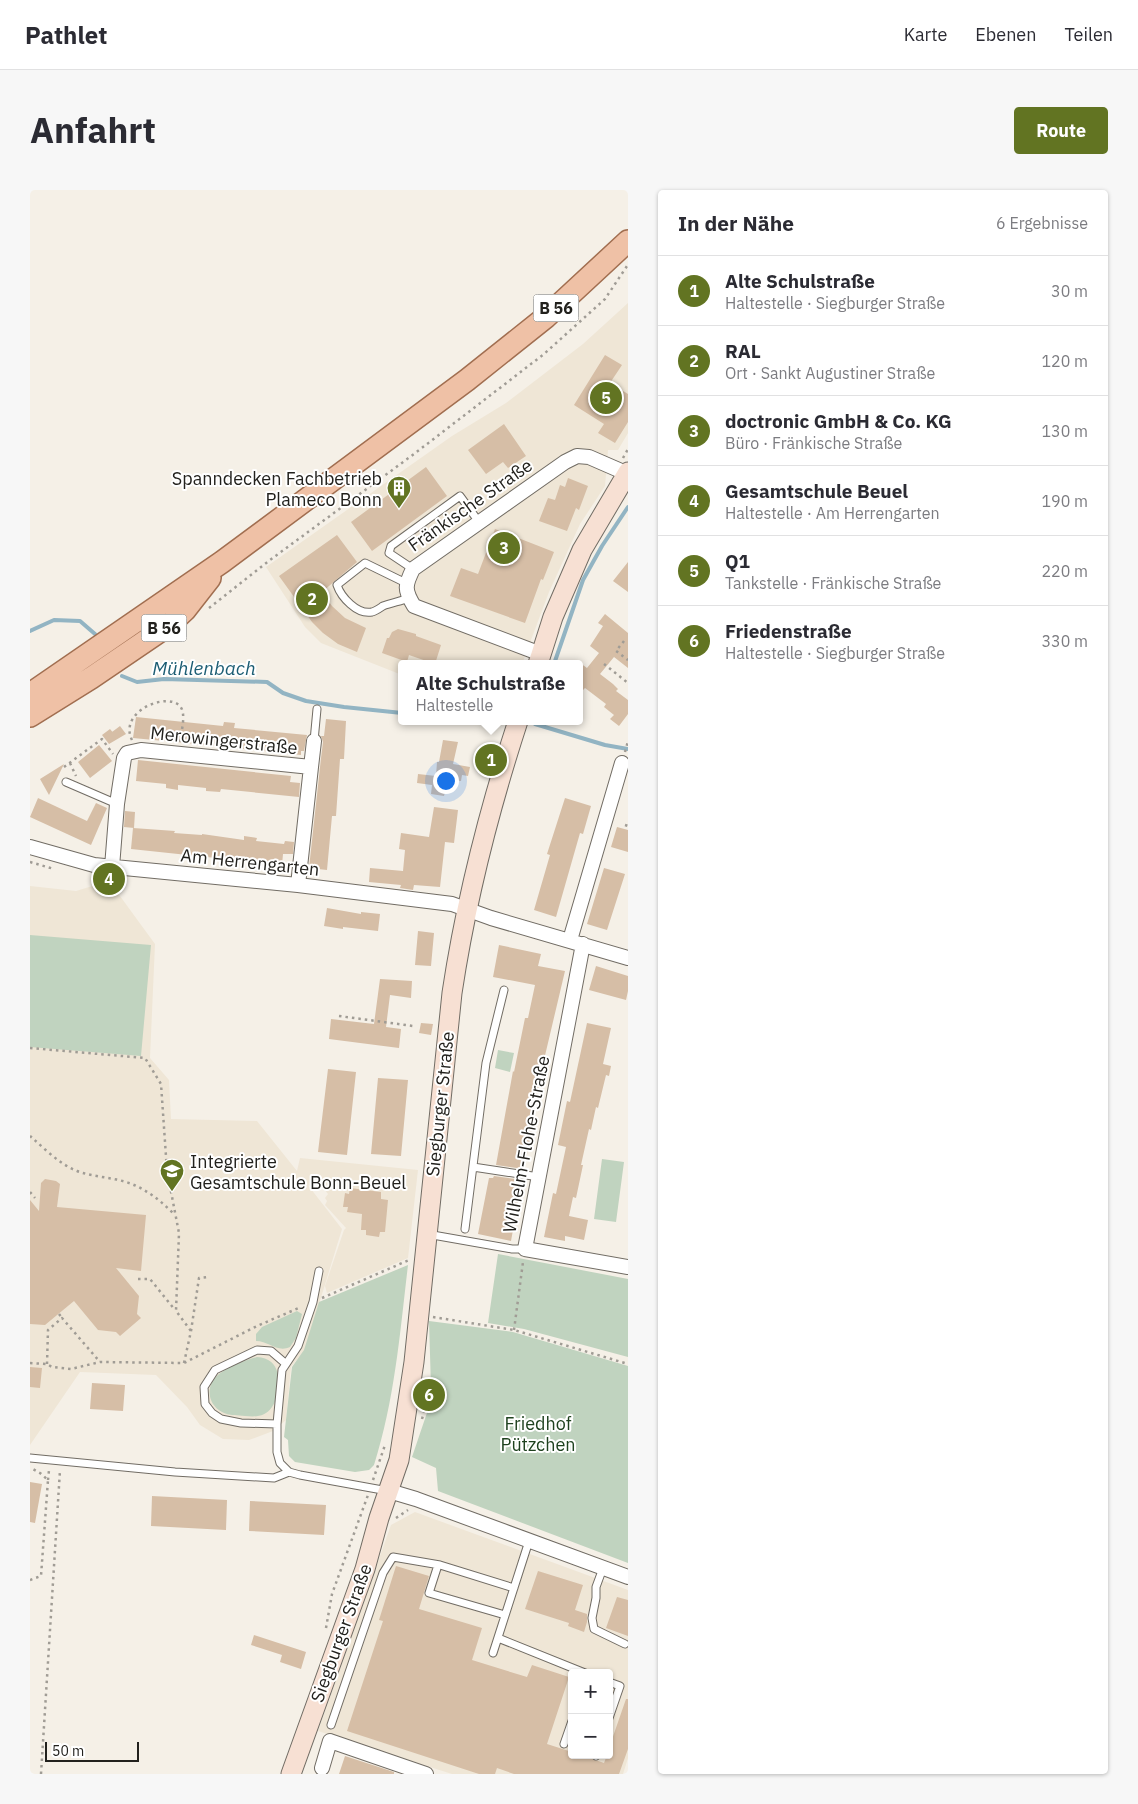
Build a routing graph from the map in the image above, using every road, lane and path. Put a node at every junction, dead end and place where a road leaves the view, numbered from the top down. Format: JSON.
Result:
{"nodes":[{"id":1,"x":628,"y":242,"type":"edge"},
{"id":2,"x":628,"y":266,"type":"edge"},
{"id":3,"x":628,"y":473,"type":"edge"},
{"id":4,"x":479,"y":522,"type":"junction"},
{"id":5,"x":222,"y":562,"type":"junction"},
{"id":6,"x":413,"y":569,"type":"junction"},
{"id":7,"x":406,"y":583,"type":"junction"},
{"id":8,"x":409,"y":598,"type":"junction"},
{"id":9,"x":205,"y":611,"type":"dead end"},
{"id":10,"x":624,"y":641,"type":"dead end"},
{"id":11,"x":539,"y":659,"type":"edge"},
{"id":12,"x":628,"y":660,"type":"edge"},
{"id":13,"x":604,"y":664,"type":"dead end"},
{"id":14,"x":628,"y":683,"type":"edge"},
{"id":15,"x":30,"y":694,"type":"edge"},
{"id":16,"x":317,"y":709,"type":"dead end"},
{"id":17,"x":30,"y":716,"type":"edge"},
{"id":18,"x":517,"y":725,"type":"edge"},
{"id":19,"x":314,"y":741,"type":"joint"},
{"id":20,"x":628,"y":741,"type":"edge"},
{"id":21,"x":627,"y":745,"type":"edge"},
{"id":22,"x":134,"y":751,"type":"junction"},
{"id":23,"x":179,"y":754,"type":"junction"},
{"id":24,"x":622,"y":764,"type":"dead end"},
{"id":25,"x":122,"y":766,"type":"junction"},
{"id":26,"x":64,"y":767,"type":"dead end"},
{"id":27,"x":311,"y":767,"type":"junction"},
{"id":28,"x":66,"y":782,"type":"dead end"},
{"id":29,"x":117,"y":804,"type":"junction"},
{"id":30,"x":30,"y":846,"type":"edge"},
{"id":31,"x":112,"y":867,"type":"junction"},
{"id":32,"x":298,"y":885,"type":"junction"},
{"id":33,"x":467,"y":909,"type":"junction"},
{"id":34,"x":576,"y":942,"type":"junction"},
{"id":35,"x":628,"y":958,"type":"edge"},
{"id":36,"x":504,"y":990,"type":"dead end"},
{"id":37,"x":339,"y":1016,"type":"dead end"},
{"id":38,"x":413,"y":1026,"type":"dead end"},
{"id":39,"x":30,"y":1048,"type":"edge"},
{"id":40,"x":30,"y":1136,"type":"edge"},
{"id":41,"x":473,"y":1167,"type":"junction"},
{"id":42,"x":539,"y":1177,"type":"junction"},
{"id":43,"x":30,"y":1192,"type":"edge"},
{"id":44,"x":35,"y":1198,"type":"dead end"},
{"id":45,"x":175,"y":1215,"type":"junction"},
{"id":46,"x":465,"y":1229,"type":"dead end"},
{"id":47,"x":427,"y":1234,"type":"junction"},
{"id":48,"x":525,"y":1249,"type":"junction"},
{"id":49,"x":415,"y":1257,"type":"dead end"},
{"id":50,"x":628,"y":1267,"type":"edge"},
{"id":51,"x":320,"y":1272,"type":"dead end"},
{"id":52,"x":209,"y":1277,"type":"dead end"},
{"id":53,"x":138,"y":1279,"type":"dead end"},
{"id":54,"x":313,"y":1302,"type":"junction"},
{"id":55,"x":176,"y":1311,"type":"junction"},
{"id":56,"x":58,"y":1314,"type":"dead end"},
{"id":57,"x":418,"y":1315,"type":"junction"},
{"id":58,"x":62,"y":1318,"type":"junction"},
{"id":59,"x":514,"y":1330,"type":"junction"},
{"id":60,"x":191,"y":1331,"type":"junction"},
{"id":61,"x":100,"y":1362,"type":"junction"},
{"id":62,"x":184,"y":1362,"type":"junction"},
{"id":63,"x":30,"y":1363,"type":"edge"},
{"id":64,"x":47,"y":1364,"type":"junction"},
{"id":65,"x":286,"y":1364,"type":"junction"},
{"id":66,"x":628,"y":1364,"type":"edge"},
{"id":67,"x":277,"y":1424,"type":"junction"},
{"id":68,"x":30,"y":1458,"type":"edge"},
{"id":69,"x":60,"y":1461,"type":"junction"},
{"id":70,"x":30,"y":1468,"type":"edge"},
{"id":71,"x":289,"y":1472,"type":"junction"},
{"id":72,"x":380,"y":1489,"type":"junction"},
{"id":73,"x":529,"y":1540,"type":"junction"},
{"id":74,"x":438,"y":1565,"type":"junction"},
{"id":75,"x":603,"y":1568,"type":"junction"},
{"id":76,"x":628,"y":1577,"type":"edge"},
{"id":77,"x":30,"y":1580,"type":"edge"},
{"id":78,"x":514,"y":1588,"type":"junction"},
{"id":79,"x":332,"y":1594,"type":"dead end"},
{"id":80,"x":505,"y":1615,"type":"junction"},
{"id":81,"x":498,"y":1638,"type":"junction"},
{"id":82,"x":625,"y":1644,"type":"dead end"},
{"id":83,"x":493,"y":1653,"type":"dead end"},
{"id":84,"x":575,"y":1669,"type":"edge"},
{"id":85,"x":613,"y":1683,"type":"edge"},
{"id":86,"x":613,"y":1706,"type":"edge"},
{"id":87,"x":331,"y":1725,"type":"dead end"},
{"id":88,"x":568,"y":1732,"type":"edge"},
{"id":89,"x":564,"y":1744,"type":"dead end"},
{"id":90,"x":322,"y":1768,"type":"dead end"},
{"id":91,"x":42,"y":1774,"type":"edge"},
{"id":92,"x":291,"y":1774,"type":"edge"},
{"id":93,"x":426,"y":1774,"type":"edge"}],
"edges":[{"from":1,"to":5,"type":"main road","number":"B 56"},
{"from":2,"to":9,"type":"path"},
{"from":3,"to":4,"type":"street","name":"Fränkische Straße"},
{"from":3,"to":11,"type":"main road"},
{"from":4,"to":6,"type":"street","name":"Fränkische Straße"},
{"from":4,"to":6,"type":"lane"},
{"from":5,"to":15,"type":"main road","number":"B 56"},
{"from":5,"to":17,"type":"main road","number":"B 56"},
{"from":6,"to":7,"type":"street","name":"Fränkische Straße"},
{"from":7,"to":8,"type":"street"},
{"from":7,"to":8,"type":"lane"},
{"from":8,"to":11,"type":"street"},
{"from":10,"to":12,"type":"path"},
{"from":13,"to":14,"type":"path"},
{"from":16,"to":19,"type":"lane"},
{"from":18,"to":33,"type":"main road","name":"Siegburger Straße"},
{"from":19,"to":27,"type":"street","name":"Merowingerstraße"},
{"from":20,"to":21,"type":"path"},
{"from":22,"to":23,"type":"street","name":"Merowingerstraße"},
{"from":22,"to":23,"type":"path"},
{"from":22,"to":25,"type":"street","name":"Merowingerstraße"},
{"from":23,"to":27,"type":"street","name":"Merowingerstraße"},
{"from":24,"to":34,"type":"street","name":"Wilhelm-Flohe-Straße"},
{"from":25,"to":26,"type":"path"},
{"from":25,"to":29,"type":"street"},
{"from":27,"to":32,"type":"street","name":"Merowingerstraße"},
{"from":28,"to":29,"type":"lane"},
{"from":29,"to":31,"type":"street"},
{"from":30,"to":31,"type":"street","name":"Am Herrengarten"},
{"from":31,"to":32,"type":"street","name":"Am Herrengarten"},
{"from":32,"to":33,"type":"street","name":"Am Herrengarten"},
{"from":33,"to":34,"type":"street","name":"Am Herrengarten"},
{"from":33,"to":47,"type":"main road","name":"Siegburger Straße"},
{"from":34,"to":35,"type":"street","name":"Am Herrengarten"},
{"from":34,"to":42,"type":"street","name":"Wilhelm-Flohe-Straße"},
{"from":36,"to":41,"type":"lane"},
{"from":37,"to":38,"type":"path"},
{"from":39,"to":45,"type":"path"},
{"from":40,"to":45,"type":"path"},
{"from":41,"to":42,"type":"lane"},
{"from":41,"to":46,"type":"lane"},
{"from":42,"to":48,"type":"street","name":"Wilhelm-Flohe-Straße"},
{"from":43,"to":44,"type":"path"},
{"from":45,"to":55,"type":"path"},
{"from":47,"to":48,"type":"lane"},
{"from":47,"to":57,"type":"main road","name":"Siegburger Straße"},
{"from":48,"to":50,"type":"street","name":"Wilhelm-Flohe-Straße"},
{"from":48,"to":59,"type":"path"},
{"from":49,"to":54,"type":"path"},
{"from":51,"to":54,"type":"lane"},
{"from":52,"to":60,"type":"path"},
{"from":53,"to":55,"type":"path"},
{"from":54,"to":62,"type":"path"},
{"from":54,"to":65,"type":"lane"},
{"from":55,"to":60,"type":"path"},
{"from":56,"to":58,"type":"path"},
{"from":57,"to":59,"type":"path"},
{"from":57,"to":72,"type":"main road","name":"Siegburger Straße"},
{"from":58,"to":61,"type":"path"},
{"from":58,"to":64,"type":"path"},
{"from":59,"to":66,"type":"path"},
{"from":60,"to":62,"type":"path"},
{"from":61,"to":62,"type":"path"},
{"from":61,"to":64,"type":"path"},
{"from":63,"to":64,"type":"path"},
{"from":65,"to":67,"type":"lane"},
{"from":65,"to":67,"type":"lane"},
{"from":67,"to":71,"type":"lane"},
{"from":68,"to":69,"type":"lane"},
{"from":69,"to":71,"type":"lane"},
{"from":69,"to":91,"type":"path"},
{"from":70,"to":77,"type":"path"},
{"from":71,"to":72,"type":"lane"},
{"from":72,"to":73,"type":"street"},
{"from":72,"to":79,"type":"path"},
{"from":72,"to":92,"type":"main road","name":"Siegburger Straße"},
{"from":73,"to":75,"type":"street"},
{"from":73,"to":78,"type":"lane"},
{"from":74,"to":78,"type":"lane"},
{"from":74,"to":80,"type":"lane"},
{"from":74,"to":87,"type":"lane"},
{"from":75,"to":76,"type":"street"},
{"from":75,"to":82,"type":"lane"},
{"from":78,"to":80,"type":"lane"},
{"from":80,"to":81,"type":"lane"},
{"from":81,"to":83,"type":"lane"},
{"from":81,"to":84,"type":"lane"},
{"from":85,"to":86,"type":"lane"},
{"from":88,"to":89,"type":"lane"},
{"from":90,"to":93,"type":"street"}]}
